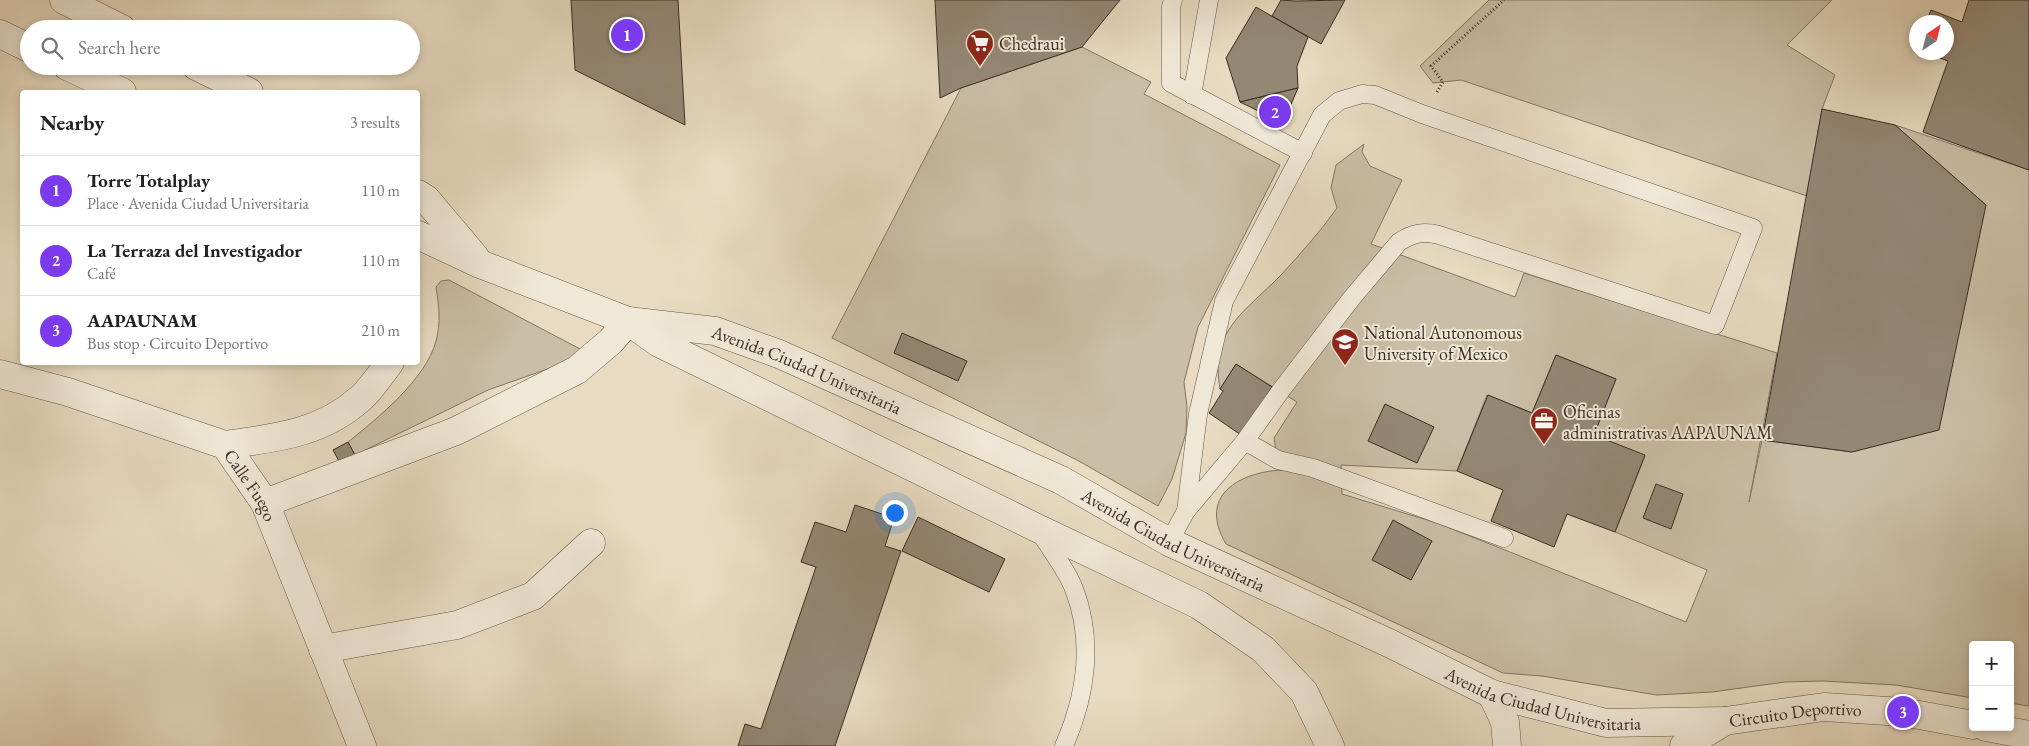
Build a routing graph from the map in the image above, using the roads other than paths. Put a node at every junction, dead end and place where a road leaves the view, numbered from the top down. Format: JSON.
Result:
{"nodes":[{"id":1,"x":64,"y":0,"type":"edge"},
{"id":2,"x":1173,"y":0,"type":"edge"},
{"id":3,"x":1209,"y":0,"type":"edge"},
{"id":4,"x":104,"y":20,"type":"edge"},
{"id":5,"x":0,"y":34,"type":"edge"},
{"id":6,"x":20,"y":44,"type":"edge"},
{"id":7,"x":86,"y":75,"type":"edge"},
{"id":8,"x":214,"y":75,"type":"edge"},
{"id":9,"x":118,"y":90,"type":"edge"},
{"id":10,"x":245,"y":90,"type":"edge"},
{"id":11,"x":1192,"y":95,"type":"junction"},
{"id":12,"x":1303,"y":153,"type":"junction"},
{"id":13,"x":422,"y":197,"type":"edge"},
{"id":14,"x":420,"y":216,"type":"edge"},
{"id":15,"x":420,"y":236,"type":"edge"},
{"id":16,"x":480,"y":264,"type":"junction"},
{"id":17,"x":628,"y":321,"type":"junction"},
{"id":18,"x":388,"y":365,"type":"edge"},
{"id":19,"x":0,"y":374,"type":"edge"},
{"id":20,"x":1245,"y":441,"type":"junction"},
{"id":21,"x":225,"y":445,"type":"junction"},
{"id":22,"x":265,"y":503,"type":"junction"},
{"id":23,"x":1186,"y":511,"type":"junction"},
{"id":24,"x":1037,"y":528,"type":"junction"},
{"id":25,"x":1504,"y":538,"type":"dead end"},
{"id":26,"x":1169,"y":542,"type":"junction"},
{"id":27,"x":591,"y":543,"type":"dead end"},
{"id":28,"x":323,"y":649,"type":"junction"},
{"id":29,"x":1492,"y":694,"type":"junction"},
{"id":30,"x":1725,"y":721,"type":"junction"},
{"id":31,"x":1969,"y":724,"type":"edge"},
{"id":32,"x":2008,"y":731,"type":"edge"},
{"id":33,"x":2029,"y":735,"type":"edge"},
{"id":34,"x":362,"y":746,"type":"edge"},
{"id":35,"x":1064,"y":746,"type":"edge"},
{"id":36,"x":1330,"y":746,"type":"edge"},
{"id":37,"x":1507,"y":746,"type":"edge"},
{"id":38,"x":1684,"y":746,"type":"edge"}],
"edges":[{"from":1,"to":4,"type":"street"},
{"from":2,"to":11,"type":"lane"},
{"from":3,"to":11,"type":"lane"},
{"from":5,"to":6,"type":"street"},
{"from":7,"to":9,"type":"street"},
{"from":8,"to":10,"type":"street"},
{"from":11,"to":12,"type":"lane"},
{"from":12,"to":20,"type":"lane"},
{"from":12,"to":23,"type":"lane"},
{"from":13,"to":14,"type":"street"},
{"from":13,"to":16,"type":"street","name":"Avenida Ciudad Universitaria"},
{"from":15,"to":16,"type":"street","name":"Avenida Ciudad Universitaria"},
{"from":16,"to":17,"type":"street","name":"Avenida Ciudad Universitaria"},
{"from":17,"to":22,"type":"street"},
{"from":17,"to":24,"type":"street","name":"Avenida Ciudad Universitaria"},
{"from":17,"to":26,"type":"street","name":"Avenida Ciudad Universitaria"},
{"from":18,"to":21,"type":"street"},
{"from":19,"to":21,"type":"street","name":"Calle Fuego"},
{"from":20,"to":23,"type":"lane"},
{"from":20,"to":25,"type":"lane"},
{"from":21,"to":22,"type":"street","name":"Calle Fuego"},
{"from":22,"to":28,"type":"street","name":"Calle Fuego"},
{"from":23,"to":26,"type":"lane"},
{"from":24,"to":35,"type":"lane"},
{"from":24,"to":36,"type":"street","name":"Avenida Ciudad Universitaria"},
{"from":26,"to":29,"type":"street","name":"Avenida Ciudad Universitaria"},
{"from":27,"to":28,"type":"street"},
{"from":28,"to":34,"type":"street","name":"Calle Fuego"},
{"from":29,"to":30,"type":"street","name":"Avenida Ciudad Universitaria"},
{"from":29,"to":37,"type":"street"},
{"from":30,"to":31,"type":"street","name":"Circuito Deportivo"},
{"from":30,"to":38,"type":"street","name":"Circuito Deportivo"},
{"from":32,"to":33,"type":"street"}]}
